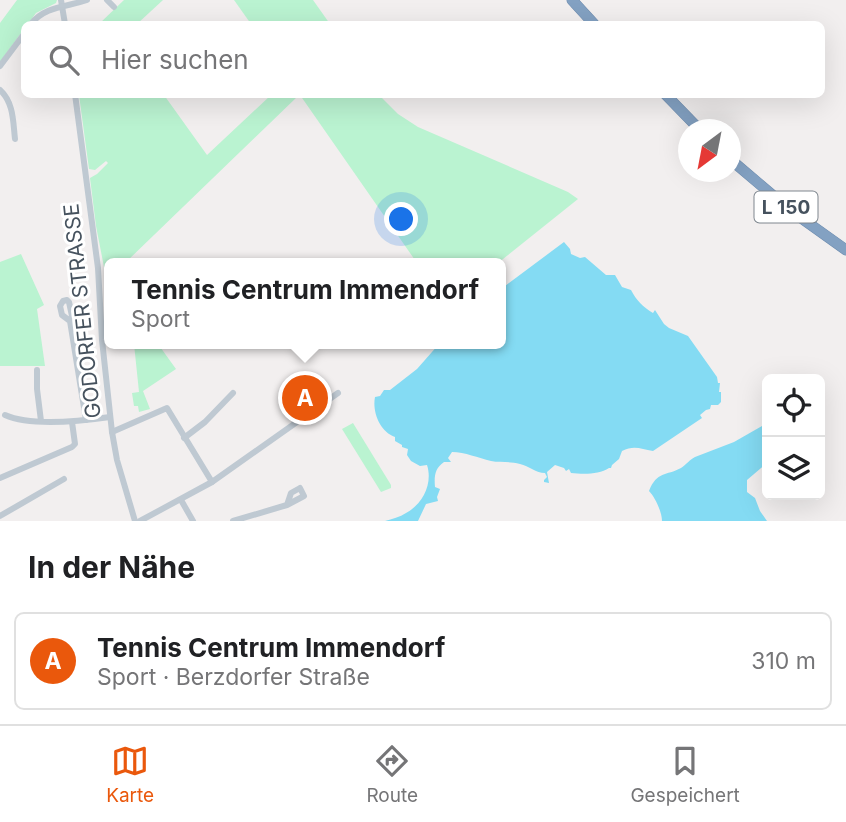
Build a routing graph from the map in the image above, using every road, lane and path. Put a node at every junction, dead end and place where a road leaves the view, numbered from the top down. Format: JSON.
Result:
{"nodes":[{"id":1,"x":87,"y":0,"type":"edge"},
{"id":2,"x":107,"y":0,"type":"edge"},
{"id":3,"x":572,"y":0,"type":"edge"},
{"id":4,"x":579,"y":0,"type":"edge"},
{"id":5,"x":62,"y":3,"type":"edge"},
{"id":6,"x":114,"y":7,"type":"dead end"},
{"id":7,"x":34,"y":21,"type":"edge"},
{"id":8,"x":65,"y":21,"type":"edge"},
{"id":9,"x":591,"y":21,"type":"edge"},
{"id":10,"x":598,"y":21,"type":"edge"},
{"id":11,"x":21,"y":38,"type":"edge"},
{"id":12,"x":0,"y":66,"type":"edge"},
{"id":13,"x":0,"y":90,"type":"edge"},
{"id":14,"x":76,"y":98,"type":"edge"},
{"id":15,"x":662,"y":98,"type":"edge"},
{"id":16,"x":669,"y":98,"type":"edge"},
{"id":17,"x":681,"y":119,"type":"edge"},
{"id":18,"x":689,"y":119,"type":"edge"},
{"id":19,"x":15,"y":139,"type":"dead end"},
{"id":20,"x":741,"y":168,"type":"edge"},
{"id":21,"x":741,"y":177,"type":"edge"},
{"id":22,"x":846,"y":250,"type":"edge"},
{"id":23,"x":846,"y":257,"type":"edge"},
{"id":24,"x":70,"y":321,"type":"dead end"},
{"id":25,"x":37,"y":370,"type":"dead end"},
{"id":26,"x":233,"y":393,"type":"dead end"},
{"id":27,"x":338,"y":393,"type":"dead end"},
{"id":28,"x":5,"y":415,"type":"dead end"},
{"id":29,"x":110,"y":417,"type":"junction"},
{"id":30,"x":86,"y":420,"type":"junction"},
{"id":31,"x":41,"y":421,"type":"junction"},
{"id":32,"x":72,"y":422,"type":"junction"},
{"id":33,"x":112,"y":432,"type":"junction"},
{"id":34,"x":184,"y":438,"type":"junction"},
{"id":35,"x":0,"y":478,"type":"edge"},
{"id":36,"x":64,"y":479,"type":"dead end"},
{"id":37,"x":212,"y":482,"type":"junction"},
{"id":38,"x":181,"y":500,"type":"junction"},
{"id":39,"x":286,"y":505,"type":"dead end"},
{"id":40,"x":0,"y":516,"type":"edge"},
{"id":41,"x":138,"y":521,"type":"edge"},
{"id":42,"x":193,"y":521,"type":"edge"},
{"id":43,"x":233,"y":521,"type":"edge"}],
"edges":[{"from":1,"to":5,"type":"street"},
{"from":2,"to":6,"type":"street"},
{"from":3,"to":9,"type":"highway"},
{"from":4,"to":10,"type":"highway"},
{"from":5,"to":7,"type":"street"},
{"from":5,"to":8,"type":"street"},
{"from":11,"to":12,"type":"street"},
{"from":13,"to":19,"type":"street"},
{"from":14,"to":29,"type":"street","name":"GODORFER STRASSE"},
{"from":15,"to":17,"type":"highway"},
{"from":16,"to":18,"type":"highway"},
{"from":20,"to":22,"type":"highway","number":"L 150"},
{"from":21,"to":23,"type":"highway","number":"L 150"},
{"from":24,"to":30,"type":"street"},
{"from":25,"to":31,"type":"street"},
{"from":26,"to":34,"type":"street"},
{"from":27,"to":37,"type":"street"},
{"from":28,"to":31,"type":"street"},
{"from":29,"to":30,"type":"street"},
{"from":29,"to":33,"type":"street","name":"GODORFER STRASSE"},
{"from":30,"to":32,"type":"street"},
{"from":31,"to":32,"type":"street"},
{"from":32,"to":35,"type":"street"},
{"from":33,"to":34,"type":"street"},
{"from":33,"to":41,"type":"street","name":"GODORFER STRASSE"},
{"from":34,"to":37,"type":"street"},
{"from":36,"to":40,"type":"street"},
{"from":37,"to":38,"type":"street"},
{"from":38,"to":41,"type":"street"},
{"from":38,"to":42,"type":"street"},
{"from":39,"to":43,"type":"street"}]}
